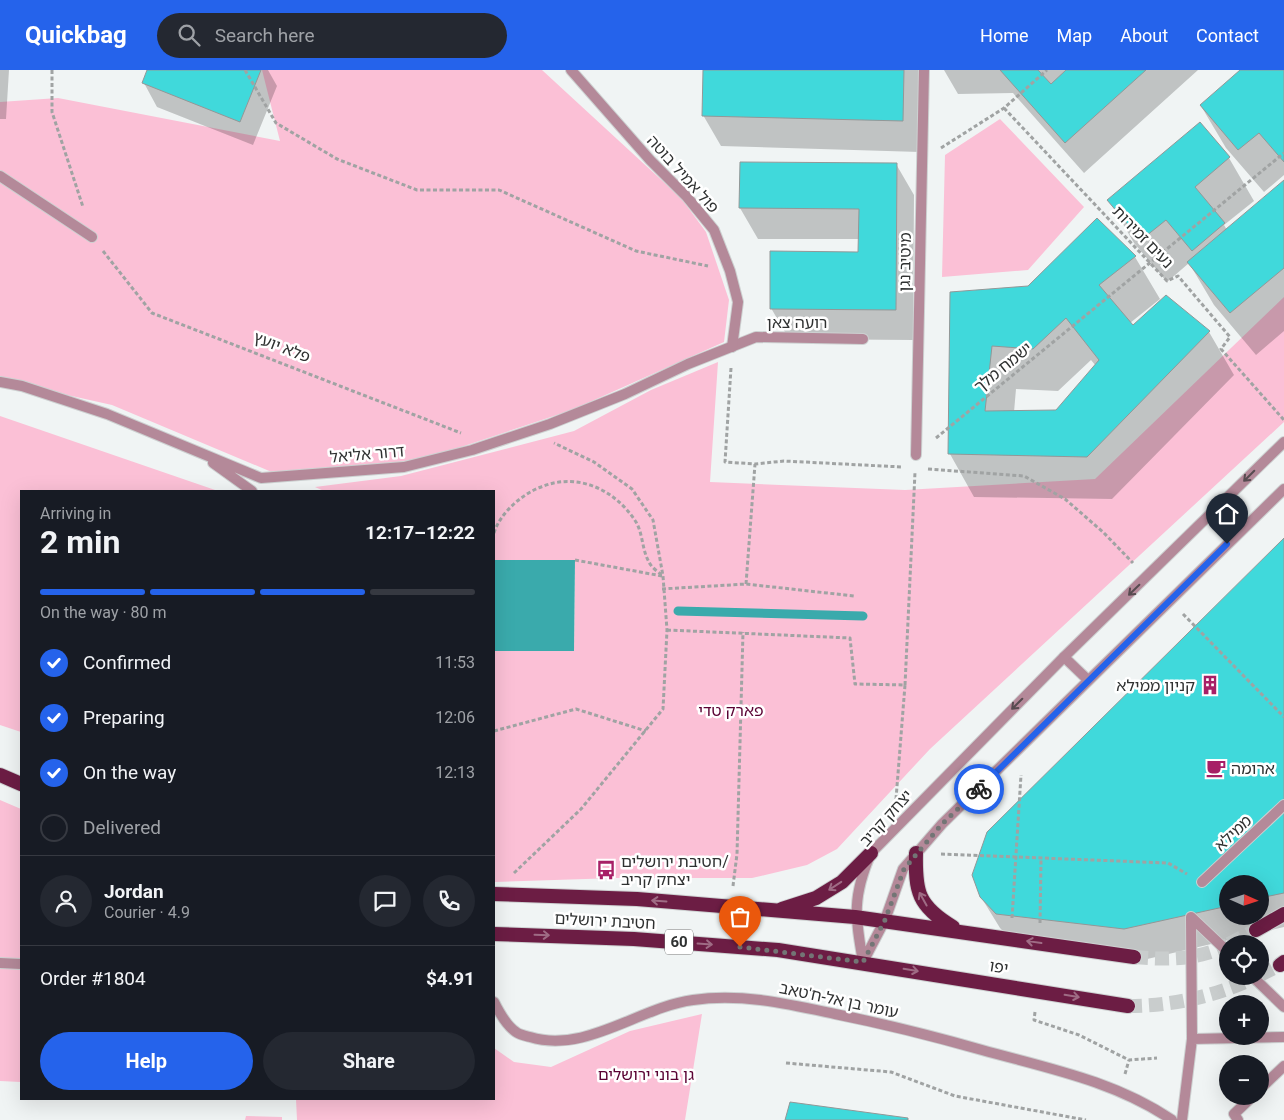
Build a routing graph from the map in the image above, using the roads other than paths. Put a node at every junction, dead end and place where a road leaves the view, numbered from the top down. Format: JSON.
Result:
{"nodes":[{"id":1,"x":571,"y":70,"type":"edge"},
{"id":2,"x":924,"y":70,"type":"edge"},
{"id":3,"x":0,"y":176,"type":"edge"},
{"id":4,"x":92,"y":237,"type":"road end"},
{"id":5,"x":863,"y":339,"type":"dead end"},
{"id":6,"x":732,"y":346,"type":"junction"},
{"id":7,"x":0,"y":382,"type":"edge"},
{"id":8,"x":1284,"y":442,"type":"edge"},
{"id":9,"x":200,"y":453,"type":"junction"},
{"id":10,"x":916,"y":455,"type":"road end"},
{"id":11,"x":1284,"y":489,"type":"edge"},
{"id":12,"x":251,"y":490,"type":"edge"},
{"id":13,"x":1064,"y":657,"type":"junction"},
{"id":14,"x":1088,"y":680,"type":"junction"},
{"id":15,"x":0,"y":775,"type":"edge"},
{"id":16,"x":20,"y":784,"type":"edge"},
{"id":17,"x":1284,"y":805,"type":"edge"},
{"id":18,"x":871,"y":853,"type":"junction"},
{"id":19,"x":916,"y":853,"type":"junction"},
{"id":20,"x":1202,"y":882,"type":"road end"},
{"id":21,"x":495,"y":894,"type":"edge"},
{"id":22,"x":777,"y":911,"type":"junction"},
{"id":23,"x":1284,"y":914,"type":"edge"},
{"id":24,"x":855,"y":917,"type":"junction"},
{"id":25,"x":885,"y":920,"type":"junction"},
{"id":26,"x":958,"y":930,"type":"junction"},
{"id":27,"x":1256,"y":930,"type":"tunnel mouth"},
{"id":28,"x":495,"y":934,"type":"edge"},
{"id":29,"x":1219,"y":943,"type":"edge"},
{"id":30,"x":1134,"y":957,"type":"tunnel mouth"},
{"id":31,"x":863,"y":962,"type":"junction"},
{"id":32,"x":0,"y":963,"type":"edge"},
{"id":33,"x":20,"y":964,"type":"edge"},
{"id":34,"x":1261,"y":985,"type":"edge"},
{"id":35,"x":1128,"y":1006,"type":"tunnel mouth"},
{"id":36,"x":1284,"y":1007,"type":"edge"},
{"id":37,"x":497,"y":1014,"type":"edge"},
{"id":38,"x":1284,"y":1037,"type":"edge"},
{"id":39,"x":1192,"y":1039,"type":"junction"},
{"id":40,"x":1284,"y":1066,"type":"edge"},
{"id":41,"x":1269,"y":1080,"type":"edge"},
{"id":42,"x":1243,"y":1105,"type":"edge"},
{"id":43,"x":1172,"y":1120,"type":"edge"},
{"id":44,"x":1182,"y":1120,"type":"edge"},
{"id":45,"x":1238,"y":1120,"type":"edge"}],
"edges":[{"from":1,"to":6,"type":"street","name":"פול אמיל בוטה"},
{"from":2,"to":10,"type":"street","name":"מיטיב נגן"},
{"from":3,"to":4,"type":"street"},
{"from":5,"to":6,"type":"street","name":"רועה צאן"},
{"from":6,"to":9,"type":"street","name":"דרור אליאל"},
{"from":7,"to":9,"type":"street","name":"דרור אליאל"},
{"from":8,"to":13,"type":"street","name":"יצחק קריב","one_way":true},
{"from":9,"to":12,"type":"street"},
{"from":11,"to":14,"type":"street"},
{"from":13,"to":14,"type":"street"},
{"from":13,"to":18,"type":"street","name":"יצחק קריב","one_way":true},
{"from":14,"to":19,"type":"street"},
{"from":15,"to":16,"type":"highway"},
{"from":17,"to":20,"type":"street","name":"ממילא"},
{"from":18,"to":22,"type":"highway","one_way":true},
{"from":18,"to":24,"type":"street","name":"יצחק קריב"},
{"from":19,"to":25,"type":"street"},
{"from":26,"to":19,"type":"highway","one_way":true},
{"from":22,"to":21,"type":"highway","name":"חטיבת ירושלים","one_way":true},
{"from":22,"to":24,"type":"highway","name":"חטיבת ירושלים"},
{"from":23,"to":27,"type":"highway"},
{"from":24,"to":25,"type":"highway","name":"חטיבת ירושלים"},
{"from":24,"to":31,"type":"street","name":"יצחק קריב"},
{"from":25,"to":26,"type":"highway","name":"יפו"},
{"from":25,"to":31,"type":"street"},
{"from":30,"to":26,"type":"highway","name":"יפו","one_way":true},
{"from":28,"to":31,"type":"highway","name":"חטיבת ירושלים","number":"60","one_way":true},
{"from":29,"to":39,"type":"street"},
{"from":31,"to":35,"type":"highway","name":"יפו","number":"60","one_way":true},
{"from":32,"to":33,"type":"street"},
{"from":34,"to":36,"type":"street"},
{"from":37,"to":43,"type":"street","name":"עומר בן אל-ח'טאב"},
{"from":38,"to":39,"type":"street"},
{"from":39,"to":44,"type":"street"},
{"from":40,"to":41,"type":"street"},
{"from":42,"to":45,"type":"street"}]}
